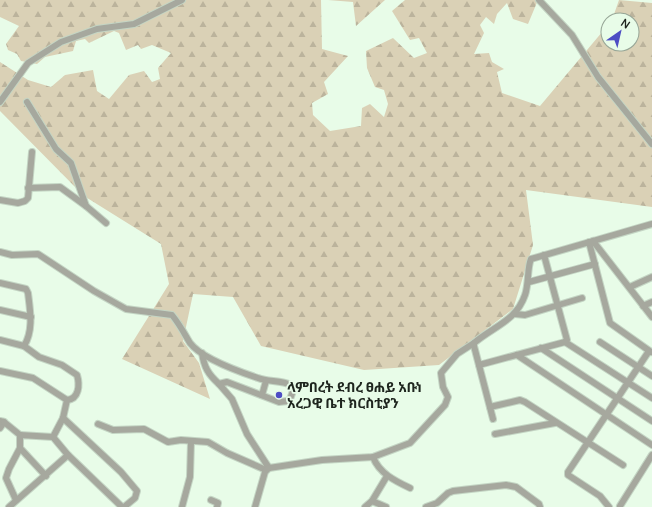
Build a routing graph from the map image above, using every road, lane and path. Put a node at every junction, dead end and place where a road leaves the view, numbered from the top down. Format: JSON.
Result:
{"nodes":[{"id":1,"x":182,"y":0,"type":"edge"},
{"id":2,"x":539,"y":0,"type":"edge"},
{"id":3,"x":0,"y":102,"type":"edge"},
{"id":4,"x":27,"y":102,"type":"dead end"},
{"id":5,"x":652,"y":144,"type":"edge"},
{"id":6,"x":32,"y":152,"type":"dead end"},
{"id":7,"x":28,"y":188,"type":"junction"},
{"id":8,"x":0,"y":200,"type":"edge"},
{"id":9,"x":86,"y":206,"type":"junction"},
{"id":10,"x":106,"y":223,"type":"dead end"},
{"id":11,"x":652,"y":224,"type":"edge"},
{"id":12,"x":591,"y":241,"type":"junction"},
{"id":13,"x":0,"y":252,"type":"edge"},
{"id":14,"x":544,"y":255,"type":"junction"},
{"id":15,"x":595,"y":264,"type":"junction"},
{"id":16,"x":550,"y":276,"type":"junction"},
{"id":17,"x":652,"y":277,"type":"edge"},
{"id":18,"x":529,"y":282,"type":"junction"},
{"id":19,"x":0,"y":283,"type":"edge"},
{"id":20,"x":630,"y":287,"type":"junction"},
{"id":21,"x":582,"y":298,"type":"dead end"},
{"id":22,"x":652,"y":302,"type":"edge"},
{"id":23,"x":558,"y":305,"type":"junction"},
{"id":24,"x":643,"y":306,"type":"junction"},
{"id":25,"x":0,"y":310,"type":"edge"},
{"id":26,"x":515,"y":314,"type":"junction"},
{"id":27,"x":31,"y":317,"type":"junction"},
{"id":28,"x":652,"y":317,"type":"edge"},
{"id":29,"x":0,"y":340,"type":"edge"},
{"id":30,"x":565,"y":342,"type":"junction"},
{"id":31,"x":600,"y":342,"type":"dead end"},
{"id":32,"x":474,"y":343,"type":"junction"},
{"id":33,"x":24,"y":346,"type":"junction"},
{"id":34,"x":541,"y":348,"type":"junction"},
{"id":35,"x":650,"y":352,"type":"edge"},
{"id":36,"x":202,"y":353,"type":"junction"},
{"id":37,"x":517,"y":355,"type":"junction"},
{"id":38,"x":479,"y":365,"type":"junction"},
{"id":39,"x":638,"y":367,"type":"junction"},
{"id":40,"x":0,"y":371,"type":"edge"},
{"id":41,"x":652,"y":376,"type":"edge"},
{"id":42,"x":266,"y":381,"type":"junction"},
{"id":43,"x":628,"y":382,"type":"junction"},
{"id":44,"x":219,"y":384,"type":"junction"},
{"id":45,"x":262,"y":395,"type":"junction"},
{"id":46,"x":617,"y":398,"type":"junction"},
{"id":47,"x":652,"y":398,"type":"edge"},
{"id":48,"x":67,"y":400,"type":"junction"},
{"id":49,"x":490,"y":407,"type":"junction"},
{"id":50,"x":606,"y":415,"type":"junction"},
{"id":51,"x":63,"y":418,"type":"junction"},
{"id":52,"x":493,"y":419,"type":"dead end"},
{"id":53,"x":652,"y":421,"type":"edge"},
{"id":54,"x":2,"y":422,"type":"edge"},
{"id":55,"x":555,"y":423,"type":"junction"},
{"id":56,"x":98,"y":424,"type":"dead end"},
{"id":57,"x":0,"y":428,"type":"edge"},
{"id":58,"x":495,"y":434,"type":"dead end"},
{"id":59,"x":20,"y":435,"type":"junction"},
{"id":60,"x":53,"y":437,"type":"junction"},
{"id":61,"x":191,"y":441,"type":"junction"},
{"id":62,"x":588,"y":442,"type":"junction"},
{"id":63,"x":652,"y":444,"type":"edge"},
{"id":64,"x":20,"y":448,"type":"junction"},
{"id":65,"x":68,"y":455,"type":"junction"},
{"id":66,"x":652,"y":455,"type":"edge"},
{"id":67,"x":373,"y":457,"type":"junction"},
{"id":68,"x":623,"y":466,"type":"dead end"},
{"id":69,"x":267,"y":469,"type":"junction"},
{"id":70,"x":46,"y":476,"type":"junction"},
{"id":71,"x":387,"y":476,"type":"junction"},
{"id":72,"x":410,"y":488,"type":"dead end"},
{"id":73,"x":16,"y":500,"type":"junction"},
{"id":74,"x":211,"y":500,"type":"dead end"},
{"id":75,"x":372,"y":501,"type":"junction"},
{"id":76,"x":621,"y":506,"type":"edge"},
{"id":77,"x":9,"y":507,"type":"edge"},
{"id":78,"x":123,"y":507,"type":"edge"},
{"id":79,"x":182,"y":507,"type":"edge"},
{"id":80,"x":218,"y":507,"type":"edge"},
{"id":81,"x":255,"y":507,"type":"edge"},
{"id":82,"x":365,"y":507,"type":"edge"},
{"id":83,"x":386,"y":507,"type":"edge"},
{"id":84,"x":426,"y":507,"type":"edge"},
{"id":85,"x":540,"y":507,"type":"edge"},
{"id":86,"x":609,"y":507,"type":"edge"}],
"edges":[{"from":1,"to":3,"type":"street"},
{"from":2,"to":5,"type":"street"},
{"from":4,"to":9,"type":"street"},
{"from":6,"to":7,"type":"street"},
{"from":7,"to":8,"type":"street"},
{"from":7,"to":9,"type":"street"},
{"from":9,"to":10,"type":"street"},
{"from":11,"to":12,"type":"street"},
{"from":12,"to":14,"type":"street"},
{"from":12,"to":15,"type":"street"},
{"from":12,"to":20,"type":"street"},
{"from":13,"to":36,"type":"street"},
{"from":14,"to":16,"type":"street"},
{"from":14,"to":18,"type":"street"},
{"from":15,"to":16,"type":"street"},
{"from":15,"to":35,"type":"street"},
{"from":16,"to":18,"type":"street"},
{"from":16,"to":23,"type":"street"},
{"from":17,"to":20,"type":"street"},
{"from":18,"to":26,"type":"street"},
{"from":19,"to":27,"type":"street"},
{"from":20,"to":24,"type":"street"},
{"from":21,"to":23,"type":"street"},
{"from":22,"to":24,"type":"street"},
{"from":23,"to":26,"type":"street"},
{"from":23,"to":30,"type":"street"},
{"from":24,"to":28,"type":"street"},
{"from":25,"to":27,"type":"street"},
{"from":26,"to":32,"type":"street"},
{"from":27,"to":33,"type":"street"},
{"from":29,"to":33,"type":"street"},
{"from":30,"to":34,"type":"street"},
{"from":30,"to":43,"type":"street"},
{"from":31,"to":39,"type":"street"},
{"from":32,"to":38,"type":"street"},
{"from":32,"to":67,"type":"street"},
{"from":33,"to":48,"type":"street"},
{"from":34,"to":37,"type":"street"},
{"from":34,"to":46,"type":"street"},
{"from":35,"to":39,"type":"street"},
{"from":36,"to":42,"type":"street"},
{"from":36,"to":44,"type":"street"},
{"from":37,"to":38,"type":"street"},
{"from":37,"to":50,"type":"street"},
{"from":38,"to":49,"type":"street"},
{"from":39,"to":41,"type":"street"},
{"from":39,"to":43,"type":"street"},
{"from":40,"to":48,"type":"street"},
{"from":42,"to":45,"type":"street"},
{"from":42,"to":45,"type":"street"},
{"from":43,"to":46,"type":"street"},
{"from":43,"to":47,"type":"street"},
{"from":44,"to":45,"type":"street"},
{"from":44,"to":69,"type":"street"},
{"from":46,"to":50,"type":"street"},
{"from":46,"to":53,"type":"street"},
{"from":48,"to":51,"type":"street"},
{"from":49,"to":52,"type":"street"},
{"from":49,"to":55,"type":"street"},
{"from":50,"to":62,"type":"street"},
{"from":50,"to":63,"type":"street"},
{"from":51,"to":60,"type":"street"},
{"from":51,"to":78,"type":"street"},
{"from":54,"to":57,"type":"street"},
{"from":54,"to":59,"type":"street"},
{"from":55,"to":58,"type":"street"},
{"from":55,"to":62,"type":"street"},
{"from":56,"to":61,"type":"street"},
{"from":59,"to":60,"type":"street"},
{"from":59,"to":64,"type":"street"},
{"from":60,"to":65,"type":"street"},
{"from":61,"to":69,"type":"street"},
{"from":61,"to":79,"type":"street"},
{"from":62,"to":68,"type":"street"},
{"from":62,"to":86,"type":"street"},
{"from":64,"to":70,"type":"street"},
{"from":64,"to":73,"type":"street"},
{"from":65,"to":70,"type":"street"},
{"from":65,"to":78,"type":"street"},
{"from":66,"to":76,"type":"street"},
{"from":67,"to":69,"type":"street"},
{"from":67,"to":71,"type":"street"},
{"from":69,"to":81,"type":"street"},
{"from":70,"to":73,"type":"street"},
{"from":71,"to":72,"type":"street"},
{"from":71,"to":75,"type":"street"},
{"from":73,"to":77,"type":"street"},
{"from":74,"to":80,"type":"street"},
{"from":75,"to":82,"type":"street"},
{"from":75,"to":83,"type":"street"},
{"from":76,"to":86,"type":"street"},
{"from":84,"to":85,"type":"street"}]}
